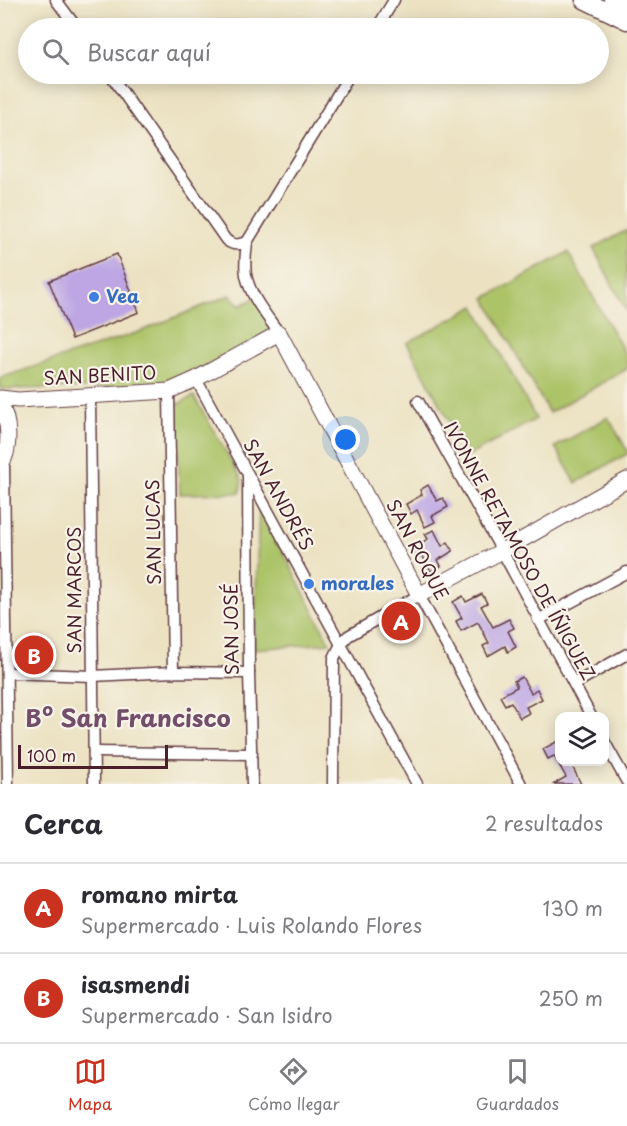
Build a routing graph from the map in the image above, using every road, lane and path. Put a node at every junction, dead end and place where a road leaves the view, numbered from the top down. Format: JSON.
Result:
{"nodes":[{"id":1,"x":56,"y":0,"type":"edge"},
{"id":2,"x":394,"y":0,"type":"edge"},
{"id":3,"x":584,"y":0,"type":"edge"},
{"id":4,"x":612,"y":0,"type":"edge"},
{"id":5,"x":627,"y":7,"type":"edge"},
{"id":6,"x":70,"y":18,"type":"edge"},
{"id":7,"x":383,"y":18,"type":"edge"},
{"id":8,"x":627,"y":21,"type":"edge"},
{"id":9,"x":117,"y":84,"type":"edge"},
{"id":10,"x":344,"y":84,"type":"edge"},
{"id":11,"x":247,"y":242,"type":"junction"},
{"id":12,"x":279,"y":333,"type":"junction"},
{"id":13,"x":196,"y":379,"type":"junction"},
{"id":14,"x":169,"y":391,"type":"junction"},
{"id":15,"x":90,"y":396,"type":"junction"},
{"id":16,"x":0,"y":398,"type":"edge"},
{"id":17,"x":18,"y":400,"type":"junction"},
{"id":18,"x":418,"y":400,"type":"dead end"},
{"id":19,"x":3,"y":410,"type":"edge"},
{"id":20,"x":2,"y":463,"type":"edge"},
{"id":21,"x":248,"y":474,"type":"junction"},
{"id":22,"x":627,"y":480,"type":"edge"},
{"id":23,"x":502,"y":551,"type":"junction"},
{"id":24,"x":627,"y":572,"type":"edge"},
{"id":25,"x":419,"y":595,"type":"junction"},
{"id":26,"x":538,"y":620,"type":"junction"},
{"id":27,"x":341,"y":644,"type":"junction"},
{"id":28,"x":627,"y":654,"type":"edge"},
{"id":29,"x":173,"y":672,"type":"junction"},
{"id":30,"x":7,"y":673,"type":"junction"},
{"id":31,"x":249,"y":673,"type":"junction"},
{"id":32,"x":92,"y":676,"type":"junction"},
{"id":33,"x":574,"y":684,"type":"junction"},
{"id":34,"x":588,"y":712,"type":"edge"},
{"id":35,"x":609,"y":750,"type":"edge"},
{"id":36,"x":94,"y":752,"type":"junction"},
{"id":37,"x":252,"y":754,"type":"junction"},
{"id":38,"x":627,"y":782,"type":"edge"},
{"id":39,"x":8,"y":784,"type":"edge"},
{"id":40,"x":94,"y":784,"type":"edge"},
{"id":41,"x":252,"y":784,"type":"edge"},
{"id":42,"x":333,"y":784,"type":"edge"},
{"id":43,"x":417,"y":784,"type":"edge"},
{"id":44,"x":521,"y":784,"type":"edge"}],
"edges":[{"from":1,"to":6,"type":"street"},
{"from":2,"to":7,"type":"street"},
{"from":3,"to":8,"type":"main road"},
{"from":4,"to":5,"type":"main road"},
{"from":9,"to":11,"type":"street"},
{"from":10,"to":11,"type":"street"},
{"from":11,"to":12,"type":"street"},
{"from":12,"to":13,"type":"street","name":"SAN BENITO"},
{"from":12,"to":25,"type":"street","name":"SAN ROQUE"},
{"from":13,"to":14,"type":"street","name":"SAN BENITO"},
{"from":13,"to":21,"type":"street","name":"SAN ANDRÉS"},
{"from":14,"to":15,"type":"street","name":"SAN BENITO"},
{"from":14,"to":29,"type":"street","name":"SAN LUCAS"},
{"from":15,"to":17,"type":"street","name":"SAN BENITO"},
{"from":15,"to":32,"type":"street","name":"SAN MARCOS"},
{"from":16,"to":17,"type":"street","name":"SAN BENITO"},
{"from":17,"to":19,"type":"street"},
{"from":18,"to":23,"type":"street","name":"IVONNE RETAMOSO DE ÍÑIGUEZ"},
{"from":19,"to":20,"type":"street"},
{"from":20,"to":30,"type":"street"},
{"from":21,"to":27,"type":"street","name":"SAN ANDRÉS"},
{"from":21,"to":31,"type":"street","name":"SAN JOSÉ"},
{"from":22,"to":23,"type":"street"},
{"from":23,"to":25,"type":"street"},
{"from":23,"to":26,"type":"street","name":"IVONNE RETAMOSO DE ÍÑIGUEZ"},
{"from":24,"to":26,"type":"street"},
{"from":25,"to":27,"type":"street"},
{"from":25,"to":44,"type":"street","name":"SAN ROQUE"},
{"from":26,"to":33,"type":"street","name":"IVONNE RETAMOSO DE ÍÑIGUEZ"},
{"from":27,"to":42,"type":"street"},
{"from":27,"to":43,"type":"street","name":"SAN ANDRÉS"},
{"from":28,"to":33,"type":"street"},
{"from":29,"to":31,"type":"street"},
{"from":29,"to":32,"type":"street"},
{"from":30,"to":32,"type":"street"},
{"from":30,"to":39,"type":"street"},
{"from":31,"to":37,"type":"street","name":"SAN JOSÉ"},
{"from":32,"to":36,"type":"street","name":"SAN MARCOS"},
{"from":33,"to":34,"type":"street","name":"IVONNE RETAMOSO DE ÍÑIGUEZ"},
{"from":35,"to":38,"type":"street"},
{"from":36,"to":37,"type":"street"},
{"from":36,"to":40,"type":"street","name":"SAN MARCOS"},
{"from":37,"to":41,"type":"street","name":"SAN JOSÉ"}]}
